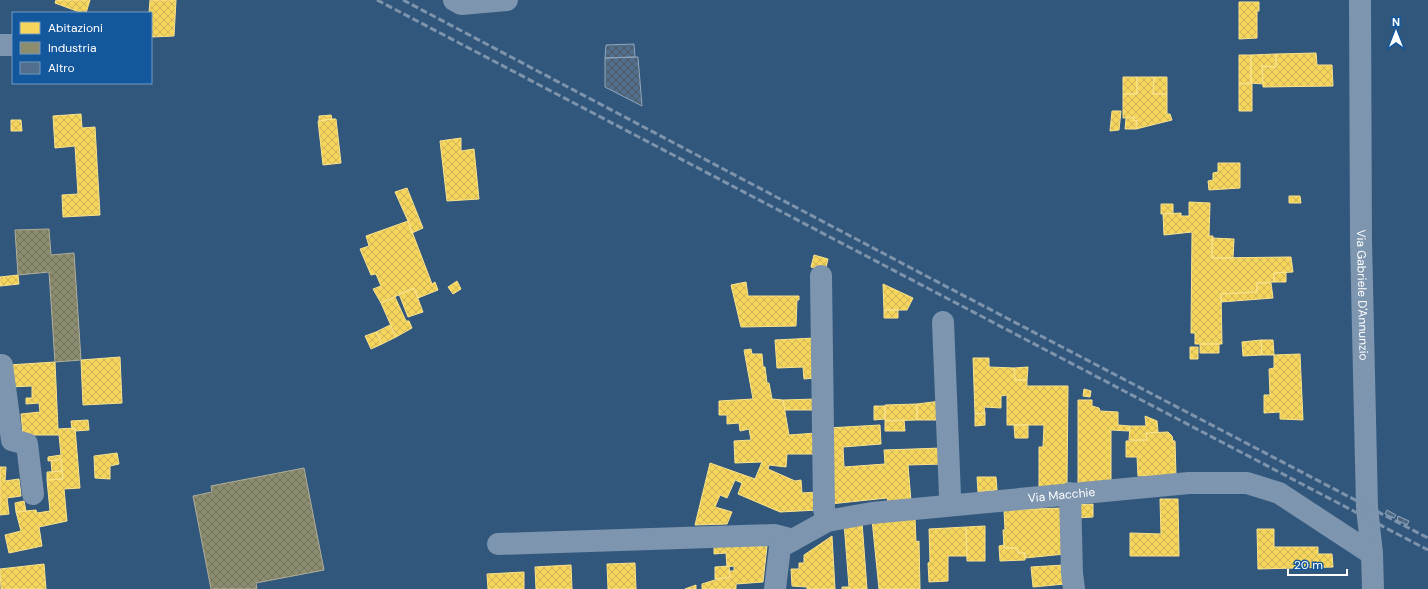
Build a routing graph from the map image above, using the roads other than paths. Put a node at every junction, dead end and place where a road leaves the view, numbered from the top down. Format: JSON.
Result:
{"nodes":[{"id":1,"x":507,"y":0,"type":"edge"},
{"id":2,"x":1360,"y":0,"type":"edge"},
{"id":3,"x":457,"y":2,"type":"edge"},
{"id":4,"x":0,"y":45,"type":"edge"},
{"id":5,"x":12,"y":45,"type":"edge"},
{"id":6,"x":821,"y":276,"type":"dead end"},
{"id":7,"x":943,"y":322,"type":"dead end"},
{"id":8,"x":0,"y":365,"type":"edge"},
{"id":9,"x":1070,"y":493,"type":"junction"},
{"id":10,"x":33,"y":494,"type":"dead end"},
{"id":11,"x":951,"y":505,"type":"junction"},
{"id":12,"x":827,"y":521,"type":"junction"},
{"id":13,"x":793,"y":540,"type":"junction"},
{"id":14,"x":498,"y":544,"type":"dead end"},
{"id":15,"x":1372,"y":554,"type":"junction"},
{"id":16,"x":775,"y":589,"type":"edge"},
{"id":17,"x":1074,"y":589,"type":"edge"},
{"id":18,"x":1373,"y":589,"type":"edge"}],
"edges":[{"from":1,"to":3,"type":"street"},
{"from":2,"to":15,"type":"street","name":"Via Gabriele D'Annunzio"},
{"from":4,"to":5,"type":"street"},
{"from":6,"to":12,"type":"street"},
{"from":7,"to":11,"type":"street"},
{"from":8,"to":10,"type":"street"},
{"from":9,"to":11,"type":"street","name":"Via Macchie"},
{"from":9,"to":15,"type":"street","name":"Via Macchie"},
{"from":9,"to":17,"type":"street"},
{"from":11,"to":12,"type":"street","name":"Via Macchie"},
{"from":12,"to":13,"type":"street","name":"Via Macchie"},
{"from":13,"to":14,"type":"street"},
{"from":13,"to":16,"type":"street","name":"Via Macchie"},
{"from":15,"to":18,"type":"street","name":"Via Gabriele D'Annunzio"}]}
